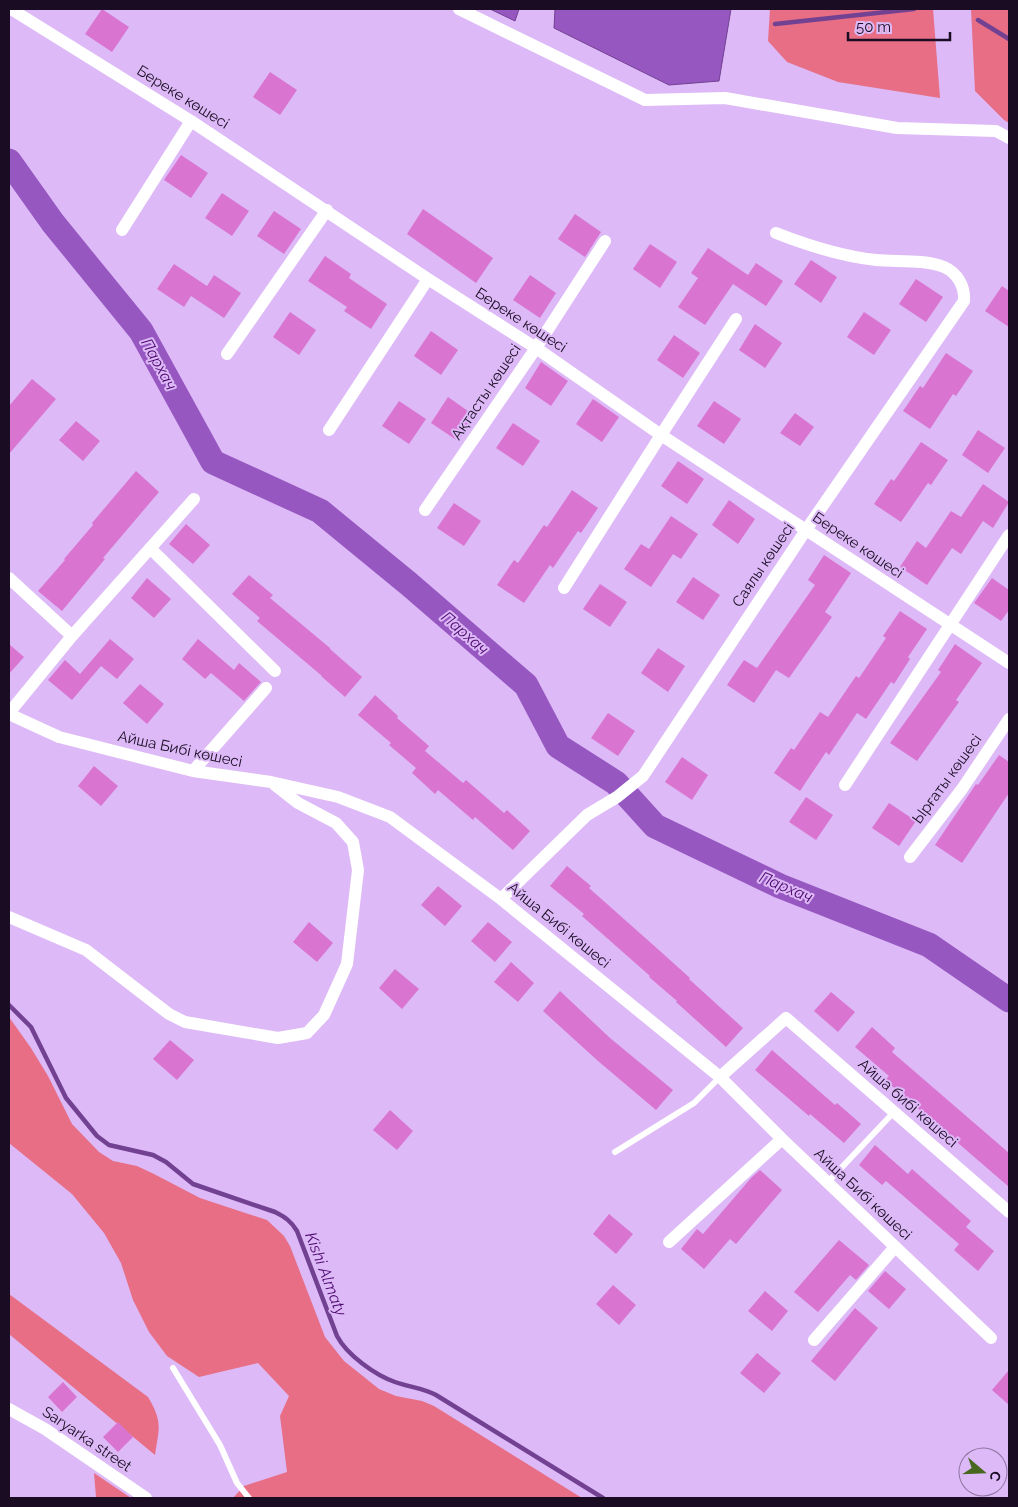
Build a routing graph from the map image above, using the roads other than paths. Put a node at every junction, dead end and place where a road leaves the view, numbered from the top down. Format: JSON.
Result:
{"nodes":[{"id":1,"x":12,"y":9,"type":"edge"},
{"id":2,"x":460,"y":9,"type":"edge"},
{"id":3,"x":190,"y":120,"type":"junction"},
{"id":4,"x":1009,"y":138,"type":"edge"},
{"id":5,"x":327,"y":210,"type":"junction"},
{"id":6,"x":122,"y":230,"type":"dead end"},
{"id":7,"x":776,"y":233,"type":"dead end"},
{"id":8,"x":605,"y":241,"type":"dead end"},
{"id":9,"x":428,"y":279,"type":"junction"},
{"id":10,"x":736,"y":320,"type":"dead end"},
{"id":11,"x":536,"y":348,"type":"junction"},
{"id":12,"x":227,"y":354,"type":"dead end"},
{"id":13,"x":329,"y":430,"type":"dead end"},
{"id":14,"x":660,"y":435,"type":"junction"},
{"id":15,"x":194,"y":499,"type":"dead end"},
{"id":16,"x":426,"y":510,"type":"dead end"},
{"id":17,"x":806,"y":530,"type":"junction"},
{"id":18,"x":1009,"y":535,"type":"edge"},
{"id":19,"x":150,"y":548,"type":"junction"},
{"id":20,"x":9,"y":578,"type":"edge"},
{"id":21,"x":564,"y":588,"type":"dead end"},
{"id":22,"x":950,"y":625,"type":"junction"},
{"id":23,"x":72,"y":636,"type":"junction"},
{"id":24,"x":1009,"y":663,"type":"edge"},
{"id":25,"x":275,"y":671,"type":"dead end"},
{"id":26,"x":266,"y":688,"type":"dead end"},
{"id":27,"x":9,"y":714,"type":"edge"},
{"id":28,"x":1009,"y":718,"type":"edge"},
{"id":29,"x":193,"y":771,"type":"junction"},
{"id":30,"x":271,"y":782,"type":"junction"},
{"id":31,"x":845,"y":784,"type":"dead end"},
{"id":32,"x":910,"y":857,"type":"dead end"},
{"id":33,"x":501,"y":899,"type":"junction"},
{"id":34,"x":9,"y":916,"type":"edge"},
{"id":35,"x":720,"y":1077,"type":"junction"},
{"id":36,"x":894,"y":1112,"type":"junction"},
{"id":37,"x":782,"y":1139,"type":"junction"},
{"id":38,"x":614,"y":1152,"type":"dead end"},
{"id":39,"x":827,"y":1183,"type":"junction"},
{"id":40,"x":1009,"y":1212,"type":"edge"},
{"id":41,"x":670,"y":1242,"type":"dead end"},
{"id":42,"x":895,"y":1247,"type":"junction"},
{"id":43,"x":991,"y":1338,"type":"dead end"},
{"id":44,"x":814,"y":1340,"type":"dead end"},
{"id":45,"x":173,"y":1368,"type":"dead end"},
{"id":46,"x":9,"y":1408,"type":"edge"},
{"id":47,"x":26,"y":1418,"type":"junction"},
{"id":48,"x":9,"y":1421,"type":"edge"},
{"id":49,"x":146,"y":1498,"type":"edge"},
{"id":50,"x":249,"y":1498,"type":"edge"}],
"edges":[{"from":1,"to":3,"type":"street","name":"Береке көшесі"},
{"from":2,"to":4,"type":"street"},
{"from":3,"to":5,"type":"street","name":"Береке көшесі"},
{"from":3,"to":6,"type":"street"},
{"from":5,"to":9,"type":"street","name":"Береке көшесі"},
{"from":5,"to":12,"type":"street"},
{"from":7,"to":17,"type":"street","name":"Саялы көшесі"},
{"from":8,"to":11,"type":"street","name":"Ақтасты көшесі"},
{"from":9,"to":11,"type":"street","name":"Береке көшесі"},
{"from":9,"to":13,"type":"street"},
{"from":10,"to":14,"type":"street"},
{"from":11,"to":14,"type":"street","name":"Береке көшесі"},
{"from":11,"to":16,"type":"street","name":"Ақтасты көшесі"},
{"from":14,"to":17,"type":"street","name":"Береке көшесі"},
{"from":14,"to":21,"type":"street"},
{"from":15,"to":19,"type":"street"},
{"from":17,"to":22,"type":"street","name":"Береке көшесі"},
{"from":17,"to":33,"type":"street","name":"Саялы көшесі"},
{"from":18,"to":22,"type":"street"},
{"from":19,"to":23,"type":"street"},
{"from":19,"to":25,"type":"street"},
{"from":20,"to":23,"type":"street"},
{"from":22,"to":24,"type":"street","name":"Береке көшесі"},
{"from":22,"to":31,"type":"street"},
{"from":23,"to":27,"type":"street"},
{"from":26,"to":29,"type":"street"},
{"from":27,"to":29,"type":"street","name":"Айша Бибі көшесі"},
{"from":28,"to":32,"type":"street","name":"Ырғаты көшесі"},
{"from":29,"to":30,"type":"street","name":"Айша Бибі көшесі"},
{"from":30,"to":33,"type":"street","name":"Айша Бибі көшесі"},
{"from":30,"to":34,"type":"street"},
{"from":33,"to":35,"type":"street","name":"Айша Бибі көшесі"},
{"from":35,"to":36,"type":"street","name":"Айша бибі көшесі"},
{"from":35,"to":37,"type":"street","name":"Айша Бибі көшесі"},
{"from":35,"to":38,"type":"lane"},
{"from":36,"to":39,"type":"lane"},
{"from":36,"to":40,"type":"street","name":"Айша бибі көшесі"},
{"from":37,"to":39,"type":"street","name":"Айша Бибі көшесі"},
{"from":37,"to":41,"type":"street"},
{"from":39,"to":42,"type":"street","name":"Айша Бибі көшесі"},
{"from":42,"to":43,"type":"street","name":"Айша Бибі көшесі"},
{"from":42,"to":44,"type":"street"},
{"from":45,"to":50,"type":"lane"},
{"from":46,"to":47,"type":"street","name":"Saryarka street"},
{"from":47,"to":48,"type":"street"},
{"from":47,"to":49,"type":"street","name":"Saryarka street"}]}
